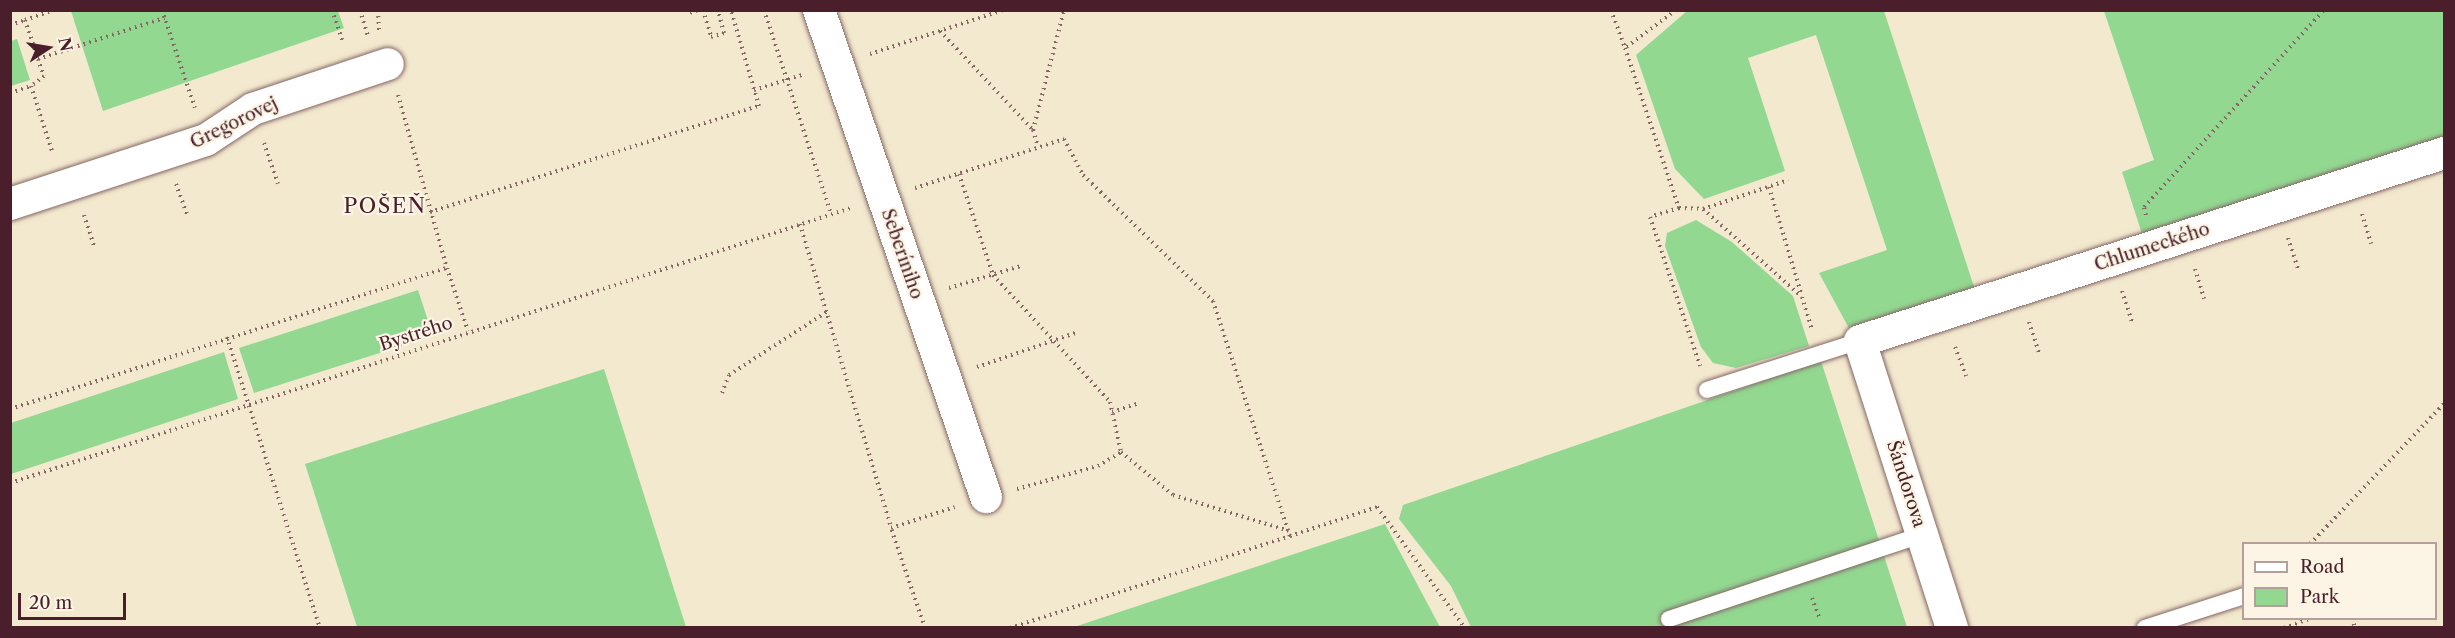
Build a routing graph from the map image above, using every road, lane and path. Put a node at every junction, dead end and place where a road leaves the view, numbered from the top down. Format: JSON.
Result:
{"nodes":[{"id":1,"x":54,"y":10,"type":"edge"},
{"id":2,"x":162,"y":10,"type":"edge"},
{"id":3,"x":360,"y":10,"type":"edge"},
{"id":4,"x":378,"y":10,"type":"edge"},
{"id":5,"x":698,"y":10,"type":"edge"},
{"id":6,"x":703,"y":10,"type":"edge"},
{"id":7,"x":718,"y":10,"type":"edge"},
{"id":8,"x":731,"y":10,"type":"edge"},
{"id":9,"x":764,"y":10,"type":"edge"},
{"id":10,"x":819,"y":10,"type":"edge"},
{"id":11,"x":1003,"y":10,"type":"edge"},
{"id":12,"x":1064,"y":10,"type":"edge"},
{"id":13,"x":1611,"y":10,"type":"edge"},
{"id":14,"x":1676,"y":10,"type":"edge"},
{"id":15,"x":2324,"y":10,"type":"edge"},
{"id":16,"x":690,"y":13,"type":"dead end"},
{"id":17,"x":164,"y":18,"type":"junction"},
{"id":18,"x":25,"y":20,"type":"junction"},
{"id":19,"x":10,"y":25,"type":"edge"},
{"id":20,"x":940,"y":31,"type":"junction"},
{"id":21,"x":368,"y":34,"type":"dead end"},
{"id":22,"x":1625,"y":48,"type":"junction"},
{"id":23,"x":38,"y":59,"type":"junction"},
{"id":24,"x":388,"y":64,"type":"junction"},
{"id":25,"x":837,"y":64,"type":"junction"},
{"id":26,"x":787,"y":80,"type":"junction"},
{"id":27,"x":31,"y":86,"type":"junction"},
{"id":28,"x":754,"y":90,"type":"junction"},
{"id":29,"x":10,"y":93,"type":"edge"},
{"id":30,"x":1033,"y":130,"type":"junction"},
{"id":31,"x":262,"y":136,"type":"dead end"},
{"id":32,"x":206,"y":140,"type":"junction"},
{"id":33,"x":1038,"y":146,"type":"junction"},
{"id":34,"x":2445,"y":153,"type":"edge"},
{"id":35,"x":959,"y":174,"type":"junction"},
{"id":36,"x":173,"y":176,"type":"dead end"},
{"id":37,"x":1788,"y":180,"type":"dead end"},
{"id":38,"x":278,"y":184,"type":"dead end"},
{"id":39,"x":1769,"y":187,"type":"junction"},
{"id":40,"x":72,"y":197,"type":"junction"},
{"id":41,"x":883,"y":198,"type":"junction"},
{"id":42,"x":2358,"y":202,"type":"dead end"},
{"id":43,"x":10,"y":204,"type":"edge"},
{"id":44,"x":2144,"y":207,"type":"dead end"},
{"id":45,"x":1679,"y":208,"type":"junction"},
{"id":46,"x":1702,"y":209,"type":"junction"},
{"id":47,"x":430,"y":212,"type":"junction"},
{"id":48,"x":187,"y":215,"type":"dead end"},
{"id":49,"x":800,"y":224,"type":"junction"},
{"id":50,"x":2284,"y":226,"type":"dead end"},
{"id":51,"x":2371,"y":244,"type":"dead end"},
{"id":52,"x":94,"y":245,"type":"dead end"},
{"id":53,"x":2192,"y":257,"type":"dead end"},
{"id":54,"x":1022,"y":266,"type":"dead end"},
{"id":55,"x":447,"y":268,"type":"junction"},
{"id":56,"x":2298,"y":268,"type":"dead end"},
{"id":57,"x":993,"y":275,"type":"junction"},
{"id":58,"x":2119,"y":282,"type":"dead end"},
{"id":59,"x":1802,"y":297,"type":"junction"},
{"id":60,"x":917,"y":298,"type":"junction"},
{"id":61,"x":2204,"y":299,"type":"dead end"},
{"id":62,"x":828,"y":311,"type":"junction"},
{"id":63,"x":2026,"y":312,"type":"dead end"},
{"id":64,"x":2132,"y":322,"type":"dead end"},
{"id":65,"x":468,"y":331,"type":"junction"},
{"id":66,"x":1078,"y":332,"type":"dead end"},
{"id":67,"x":227,"y":337,"type":"junction"},
{"id":68,"x":1952,"y":338,"type":"dead end"},
{"id":69,"x":1052,"y":341,"type":"junction"},
{"id":70,"x":1860,"y":341,"type":"junction"},
{"id":71,"x":2039,"y":353,"type":"dead end"},
{"id":72,"x":1819,"y":354,"type":"junction"},
{"id":73,"x":1966,"y":376,"type":"dead end"},
{"id":74,"x":945,"y":378,"type":"junction"},
{"id":75,"x":1707,"y":390,"type":"joint"},
{"id":76,"x":722,"y":393,"type":"dead end"},
{"id":77,"x":248,"y":404,"type":"junction"},
{"id":78,"x":1137,"y":404,"type":"dead end"},
{"id":79,"x":2445,"y":404,"type":"edge"},
{"id":80,"x":10,"y":409,"type":"edge"},
{"id":81,"x":1112,"y":412,"type":"junction"},
{"id":82,"x":1121,"y":452,"type":"junction"},
{"id":83,"x":10,"y":483,"type":"edge"},
{"id":84,"x":986,"y":497,"type":"junction"},
{"id":85,"x":891,"y":528,"type":"junction"},
{"id":86,"x":1289,"y":534,"type":"junction"},
{"id":87,"x":1922,"y":535,"type":"junction"},
{"id":88,"x":2311,"y":542,"type":"edge"},
{"id":89,"x":2242,"y":597,"type":"edge"},
{"id":90,"x":1669,"y":619,"type":"dead end"},
{"id":91,"x":2307,"y":620,"type":"edge"},
{"id":92,"x":320,"y":627,"type":"edge"},
{"id":93,"x":925,"y":627,"type":"edge"},
{"id":94,"x":1010,"y":627,"type":"edge"},
{"id":95,"x":1465,"y":627,"type":"edge"},
{"id":96,"x":1952,"y":627,"type":"edge"},
{"id":97,"x":2145,"y":627,"type":"edge"},
{"id":98,"x":2284,"y":627,"type":"edge"}],
"edges":[{"from":1,"to":18,"type":"path"},
{"from":2,"to":17,"type":"path"},
{"from":3,"to":21,"type":"path"},
{"from":4,"to":24,"type":"path","name":"Bystrého"},
{"from":5,"to":16,"type":"path"},
{"from":6,"to":7,"type":"path"},
{"from":8,"to":28,"type":"path"},
{"from":9,"to":26,"type":"path"},
{"from":10,"to":25,"type":"street","name":"Seberíniho"},
{"from":11,"to":20,"type":"path"},
{"from":12,"to":30,"type":"path"},
{"from":13,"to":22,"type":"path"},
{"from":14,"to":22,"type":"path"},
{"from":15,"to":44,"type":"path"},
{"from":17,"to":23,"type":"path"},
{"from":17,"to":32,"type":"path"},
{"from":18,"to":19,"type":"path"},
{"from":18,"to":23,"type":"path"},
{"from":20,"to":25,"type":"path"},
{"from":20,"to":30,"type":"path"},
{"from":22,"to":45,"type":"path"},
{"from":23,"to":27,"type":"path"},
{"from":24,"to":32,"type":"street","name":"Gregorovej"},
{"from":24,"to":47,"type":"path","name":"Bystrého"},
{"from":25,"to":26,"type":"path"},
{"from":25,"to":41,"type":"street","name":"Seberíniho"},
{"from":26,"to":28,"type":"path"},
{"from":26,"to":49,"type":"path"},
{"from":27,"to":29,"type":"path"},
{"from":27,"to":40,"type":"path"},
{"from":28,"to":47,"type":"path"},
{"from":30,"to":33,"type":"path"},
{"from":31,"to":38,"type":"path"},
{"from":32,"to":40,"type":"street","name":"Gregorovej"},
{"from":33,"to":35,"type":"path"},
{"from":33,"to":86,"type":"path"},
{"from":34,"to":70,"type":"street","name":"Chlumeckého"},
{"from":35,"to":41,"type":"path"},
{"from":35,"to":57,"type":"path"},
{"from":36,"to":48,"type":"path"},
{"from":37,"to":39,"type":"path"},
{"from":39,"to":46,"type":"path"},
{"from":39,"to":59,"type":"path"},
{"from":40,"to":43,"type":"street","name":"Gregorovej"},
{"from":40,"to":52,"type":"path"},
{"from":41,"to":60,"type":"street","name":"Seberíniho"},
{"from":42,"to":51,"type":"path"},
{"from":45,"to":46,"type":"path"},
{"from":45,"to":75,"type":"path"},
{"from":46,"to":59,"type":"path"},
{"from":47,"to":55,"type":"path","name":"Bystrého"},
{"from":49,"to":62,"type":"path"},
{"from":49,"to":65,"type":"path"},
{"from":50,"to":56,"type":"path"},
{"from":53,"to":61,"type":"path"},
{"from":54,"to":57,"type":"path"},
{"from":55,"to":65,"type":"path","name":"Bystrého"},
{"from":55,"to":67,"type":"path"},
{"from":57,"to":60,"type":"path"},
{"from":57,"to":69,"type":"path"},
{"from":58,"to":64,"type":"path"},
{"from":59,"to":72,"type":"path"},
{"from":60,"to":74,"type":"street","name":"Seberíniho"},
{"from":62,"to":76,"type":"path"},
{"from":62,"to":85,"type":"path"},
{"from":63,"to":71,"type":"path"},
{"from":65,"to":77,"type":"path","name":"Bystrého"},
{"from":66,"to":69,"type":"path"},
{"from":67,"to":77,"type":"path"},
{"from":67,"to":80,"type":"path"},
{"from":68,"to":73,"type":"path"},
{"from":69,"to":74,"type":"path"},
{"from":69,"to":81,"type":"path"},
{"from":70,"to":72,"type":"lane"},
{"from":70,"to":87,"type":"street","name":"Šándorova"},
{"from":72,"to":75,"type":"lane"},
{"from":74,"to":84,"type":"street","name":"Seberíniho"},
{"from":77,"to":83,"type":"path","name":"Bystrého"},
{"from":77,"to":92,"type":"path"},
{"from":78,"to":81,"type":"path"},
{"from":79,"to":88,"type":"path"},
{"from":81,"to":82,"type":"path"},
{"from":82,"to":84,"type":"path"},
{"from":82,"to":86,"type":"path"},
{"from":84,"to":85,"type":"path"},
{"from":85,"to":93,"type":"path"},
{"from":86,"to":94,"type":"path"},
{"from":86,"to":95,"type":"path"},
{"from":87,"to":90,"type":"lane"},
{"from":87,"to":96,"type":"street","name":"Šándorova"},
{"from":89,"to":97,"type":"lane"},
{"from":91,"to":98,"type":"path"}]}
